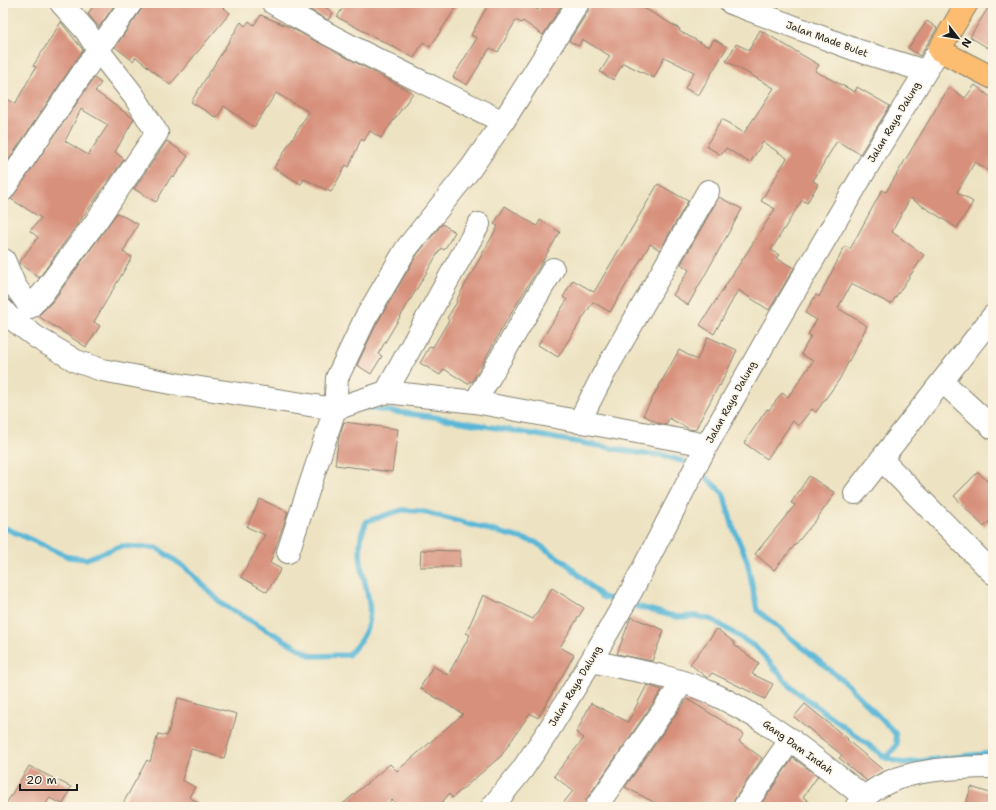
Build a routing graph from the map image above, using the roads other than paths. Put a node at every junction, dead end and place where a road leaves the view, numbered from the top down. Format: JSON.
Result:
{"nodes":[{"id":1,"x":61,"y":3,"type":"edge"},
{"id":2,"x":132,"y":3,"type":"edge"},
{"id":3,"x":273,"y":3,"type":"edge"},
{"id":4,"x":578,"y":3,"type":"edge"},
{"id":5,"x":731,"y":3,"type":"edge"},
{"id":6,"x":967,"y":3,"type":"edge"},
{"id":7,"x":98,"y":50,"type":"junction"},
{"id":8,"x":939,"y":50,"type":"junction"},
{"id":9,"x":925,"y":71,"type":"junction"},
{"id":10,"x":993,"y":78,"type":"edge"},
{"id":11,"x":503,"y":122,"type":"junction"},
{"id":12,"x":3,"y":190,"type":"edge"},
{"id":13,"x":708,"y":191,"type":"dead end"},
{"id":14,"x":479,"y":224,"type":"dead end"},
{"id":15,"x":4,"y":260,"type":"edge"},
{"id":16,"x":553,"y":269,"type":"dead end"},
{"id":17,"x":3,"y":310,"type":"edge"},
{"id":18,"x":992,"y":318,"type":"edge"},
{"id":19,"x":943,"y":382,"type":"junction"},
{"id":20,"x":386,"y":392,"type":"junction"},
{"id":21,"x":475,"y":402,"type":"junction"},
{"id":22,"x":335,"y":409,"type":"junction"},
{"id":23,"x":579,"y":422,"type":"junction"},
{"id":24,"x":993,"y":428,"type":"edge"},
{"id":25,"x":707,"y":445,"type":"junction"},
{"id":26,"x":881,"y":460,"type":"junction"},
{"id":27,"x":855,"y":494,"type":"dead end"},
{"id":28,"x":288,"y":552,"type":"dead end"},
{"id":29,"x":993,"y":573,"type":"edge"},
{"id":30,"x":591,"y":661,"type":"junction"},
{"id":31,"x":683,"y":682,"type":"junction"},
{"id":32,"x":791,"y":739,"type":"junction"},
{"id":33,"x":993,"y":767,"type":"edge"},
{"id":34,"x":860,"y":802,"type":"edge"},
{"id":35,"x":492,"y":807,"type":"edge"},
{"id":36,"x":596,"y":807,"type":"edge"},
{"id":37,"x":744,"y":807,"type":"edge"}],
"edges":[{"from":1,"to":7,"type":"street"},
{"from":2,"to":7,"type":"street"},
{"from":3,"to":11,"type":"street"},
{"from":4,"to":11,"type":"street"},
{"from":5,"to":9,"type":"street","name":"Jalan Made Bulet"},
{"from":6,"to":8,"type":"main road"},
{"from":7,"to":12,"type":"street"},
{"from":7,"to":15,"type":"street"},
{"from":8,"to":9,"type":"street","name":"Jalan Raya Dalung"},
{"from":8,"to":10,"type":"main road"},
{"from":9,"to":25,"type":"street","name":"Jalan Raya Dalung"},
{"from":11,"to":22,"type":"street"},
{"from":13,"to":23,"type":"street"},
{"from":14,"to":20,"type":"street"},
{"from":16,"to":21,"type":"street"},
{"from":17,"to":22,"type":"street"},
{"from":18,"to":19,"type":"street"},
{"from":19,"to":24,"type":"street"},
{"from":19,"to":26,"type":"street"},
{"from":20,"to":21,"type":"street"},
{"from":20,"to":22,"type":"street"},
{"from":21,"to":23,"type":"street"},
{"from":22,"to":28,"type":"street"},
{"from":23,"to":25,"type":"street"},
{"from":25,"to":30,"type":"street","name":"Jalan Raya Dalung"},
{"from":26,"to":27,"type":"street"},
{"from":26,"to":29,"type":"street"},
{"from":30,"to":31,"type":"street","name":"Gang Dam Indah"},
{"from":30,"to":35,"type":"street","name":"Jalan Raya Dalung"},
{"from":31,"to":32,"type":"street","name":"Gang Dam Indah"},
{"from":31,"to":36,"type":"street"},
{"from":32,"to":34,"type":"street","name":"Gang Dam Indah"},
{"from":32,"to":37,"type":"street"},
{"from":33,"to":34,"type":"street"}]}
